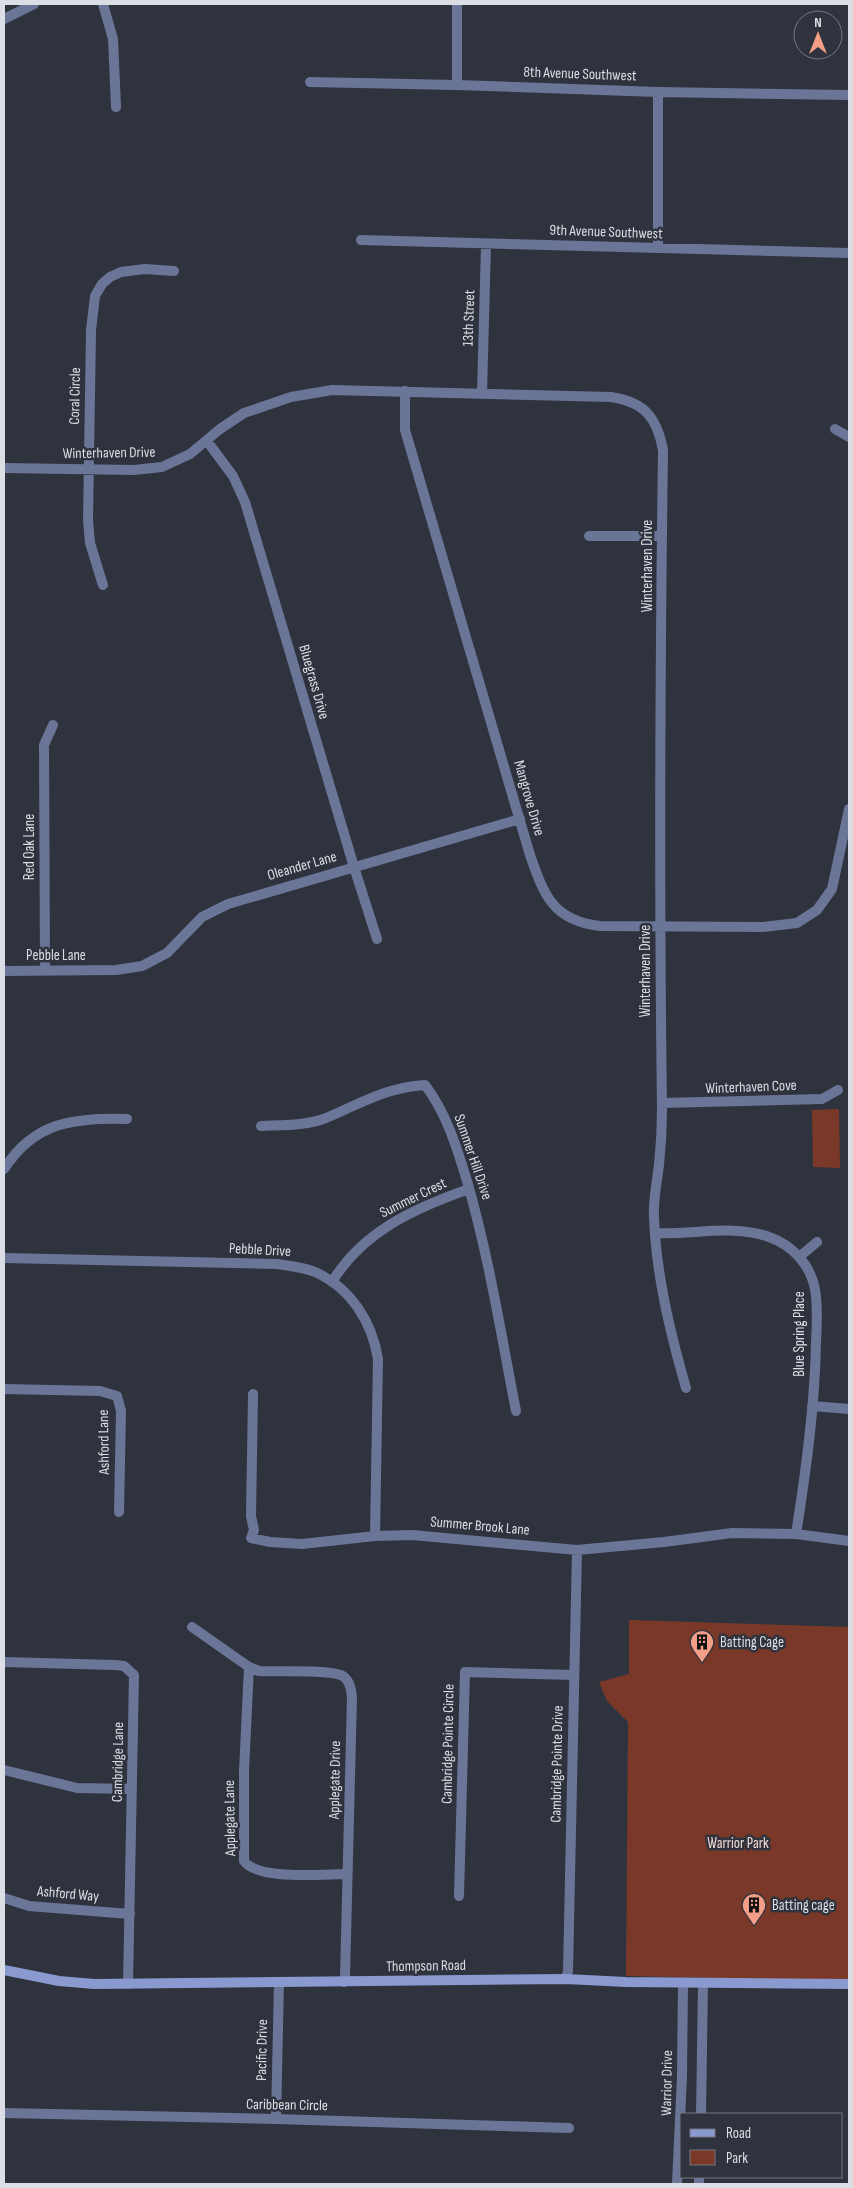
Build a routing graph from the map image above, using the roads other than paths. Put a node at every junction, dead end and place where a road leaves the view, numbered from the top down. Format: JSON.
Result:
{"nodes":[{"id":1,"x":34,"y":4,"type":"edge"},
{"id":2,"x":102,"y":4,"type":"edge"},
{"id":3,"x":457,"y":4,"type":"edge"},
{"id":4,"x":4,"y":19,"type":"edge"},
{"id":5,"x":310,"y":82,"type":"dead end"},
{"id":6,"x":456,"y":85,"type":"junction"},
{"id":7,"x":658,"y":92,"type":"junction"},
{"id":8,"x":849,"y":95,"type":"edge"},
{"id":9,"x":116,"y":108,"type":"dead end"},
{"id":10,"x":362,"y":240,"type":"dead end"},
{"id":11,"x":486,"y":245,"type":"junction"},
{"id":12,"x":658,"y":248,"type":"junction"},
{"id":13,"x":849,"y":253,"type":"edge"},
{"id":14,"x":174,"y":271,"type":"dead end"},
{"id":15,"x":405,"y":391,"type":"junction"},
{"id":16,"x":482,"y":393,"type":"junction"},
{"id":17,"x":835,"y":429,"type":"dead end"},
{"id":18,"x":849,"y":437,"type":"edge"},
{"id":19,"x":207,"y":440,"type":"junction"},
{"id":20,"x":4,"y":468,"type":"edge"},
{"id":21,"x":88,"y":470,"type":"junction"},
{"id":22,"x":589,"y":536,"type":"dead end"},
{"id":23,"x":662,"y":536,"type":"junction"},
{"id":24,"x":103,"y":585,"type":"dead end"},
{"id":25,"x":53,"y":725,"type":"dead end"},
{"id":26,"x":849,"y":809,"type":"edge"},
{"id":27,"x":520,"y":819,"type":"junction"},
{"id":28,"x":354,"y":867,"type":"junction"},
{"id":29,"x":660,"y":926,"type":"junction"},
{"id":30,"x":377,"y":939,"type":"dead end"},
{"id":31,"x":109,"y":970,"type":"joint"},
{"id":32,"x":4,"y":971,"type":"edge"},
{"id":33,"x":45,"y":971,"type":"junction"},
{"id":34,"x":838,"y":1090,"type":"dead end"},
{"id":35,"x":662,"y":1103,"type":"junction"},
{"id":36,"x":126,"y":1119,"type":"dead end"},
{"id":37,"x":261,"y":1126,"type":"dead end"},
{"id":38,"x":4,"y":1170,"type":"edge"},
{"id":39,"x":469,"y":1190,"type":"junction"},
{"id":40,"x":656,"y":1233,"type":"junction"},
{"id":41,"x":816,"y":1242,"type":"dead end"},
{"id":42,"x":799,"y":1257,"type":"junction"},
{"id":43,"x":4,"y":1258,"type":"edge"},
{"id":44,"x":332,"y":1282,"type":"junction"},
{"id":45,"x":686,"y":1388,"type":"dead end"},
{"id":46,"x":4,"y":1389,"type":"edge"},
{"id":47,"x":253,"y":1394,"type":"dead end"},
{"id":48,"x":812,"y":1406,"type":"junction"},
{"id":49,"x":849,"y":1409,"type":"edge"},
{"id":50,"x":516,"y":1411,"type":"dead end"},
{"id":51,"x":119,"y":1512,"type":"dead end"},
{"id":52,"x":796,"y":1534,"type":"junction"},
{"id":53,"x":375,"y":1536,"type":"junction"},
{"id":54,"x":849,"y":1541,"type":"edge"},
{"id":55,"x":577,"y":1550,"type":"junction"},
{"id":56,"x":192,"y":1627,"type":"dead end"},
{"id":57,"x":4,"y":1662,"type":"edge"},
{"id":58,"x":249,"y":1667,"type":"junction"},
{"id":59,"x":574,"y":1675,"type":"junction"},
{"id":60,"x":4,"y":1770,"type":"edge"},
{"id":61,"x":132,"y":1789,"type":"junction"},
{"id":62,"x":347,"y":1874,"type":"junction"},
{"id":63,"x":459,"y":1896,"type":"dead end"},
{"id":64,"x":4,"y":1898,"type":"edge"},
{"id":65,"x":130,"y":1914,"type":"junction"},
{"id":66,"x":4,"y":1970,"type":"edge"},
{"id":67,"x":566,"y":1979,"type":"junction"},
{"id":68,"x":278,"y":1982,"type":"junction"},
{"id":69,"x":344,"y":1982,"type":"junction"},
{"id":70,"x":683,"y":1983,"type":"junction"},
{"id":71,"x":703,"y":1983,"type":"junction"},
{"id":72,"x":128,"y":1984,"type":"junction"},
{"id":73,"x":849,"y":1984,"type":"edge"},
{"id":74,"x":4,"y":2113,"type":"edge"},
{"id":75,"x":681,"y":2113,"type":"edge"},
{"id":76,"x":701,"y":2113,"type":"edge"},
{"id":77,"x":276,"y":2119,"type":"junction"},
{"id":78,"x":680,"y":2125,"type":"edge"},
{"id":79,"x":570,"y":2128,"type":"dead end"},
{"id":80,"x":677,"y":2184,"type":"edge"}],
"edges":[{"from":1,"to":4,"type":"street"},
{"from":2,"to":9,"type":"street"},
{"from":3,"to":6,"type":"street"},
{"from":5,"to":6,"type":"street","name":"8th Avenue Southwest"},
{"from":6,"to":7,"type":"street","name":"8th Avenue Southwest"},
{"from":7,"to":8,"type":"street","name":"8th Avenue Southwest"},
{"from":7,"to":12,"type":"street"},
{"from":10,"to":11,"type":"street","name":"9th Avenue Southwest"},
{"from":11,"to":12,"type":"street","name":"9th Avenue Southwest"},
{"from":11,"to":16,"type":"street","name":"13th Street"},
{"from":12,"to":13,"type":"street","name":"9th Avenue Southwest"},
{"from":14,"to":21,"type":"street","name":"Coral Circle"},
{"from":15,"to":16,"type":"street","name":"Winterhaven Drive"},
{"from":15,"to":19,"type":"street","name":"Winterhaven Drive"},
{"from":15,"to":27,"type":"street","name":"Mangrove Drive"},
{"from":16,"to":23,"type":"street","name":"Winterhaven Drive"},
{"from":17,"to":18,"type":"street"},
{"from":19,"to":21,"type":"street","name":"Winterhaven Drive"},
{"from":19,"to":28,"type":"street","name":"Bluegrass Drive"},
{"from":20,"to":21,"type":"street","name":"Winterhaven Drive"},
{"from":21,"to":24,"type":"street","name":"Coral Circle"},
{"from":22,"to":23,"type":"street"},
{"from":23,"to":29,"type":"street","name":"Winterhaven Drive"},
{"from":25,"to":33,"type":"street","name":"Red Oak Lane"},
{"from":26,"to":29,"type":"street","name":"Mangrove Drive"},
{"from":27,"to":28,"type":"street","name":"Oleander Lane"},
{"from":27,"to":29,"type":"street","name":"Mangrove Drive"},
{"from":28,"to":30,"type":"street","name":"Bluegrass Drive"},
{"from":28,"to":31,"type":"street","name":"Oleander Lane"},
{"from":29,"to":35,"type":"street","name":"Winterhaven Drive"},
{"from":31,"to":33,"type":"street","name":"Pebble Lane"},
{"from":32,"to":33,"type":"street","name":"Pebble Lane"},
{"from":34,"to":35,"type":"street","name":"Winterhaven Cove"},
{"from":35,"to":40,"type":"street","name":"Winterhaven Drive"},
{"from":36,"to":38,"type":"street"},
{"from":37,"to":39,"type":"street","name":"Summer Hill Drive"},
{"from":39,"to":44,"type":"street","name":"Summer Crest"},
{"from":39,"to":50,"type":"street","name":"Summer Hill Drive"},
{"from":40,"to":42,"type":"street","name":"Blue Spring Place"},
{"from":40,"to":45,"type":"street","name":"Winterhaven Drive"},
{"from":41,"to":42,"type":"street"},
{"from":42,"to":48,"type":"street","name":"Blue Spring Place"},
{"from":43,"to":44,"type":"street","name":"Pebble Drive"},
{"from":44,"to":53,"type":"street","name":"Pebble Drive"},
{"from":46,"to":51,"type":"street","name":"Ashford Lane"},
{"from":47,"to":53,"type":"street","name":"Summer Brook Lane"},
{"from":48,"to":49,"type":"street"},
{"from":48,"to":52,"type":"street","name":"Blue Spring Place"},
{"from":52,"to":54,"type":"street","name":"Summer Brook Lane"},
{"from":52,"to":55,"type":"street","name":"Summer Brook Lane"},
{"from":53,"to":55,"type":"street","name":"Summer Brook Lane"},
{"from":55,"to":59,"type":"street","name":"Cambridge Pointe Drive"},
{"from":56,"to":58,"type":"street"},
{"from":57,"to":61,"type":"street","name":"Cambridge Lane"},
{"from":58,"to":62,"type":"street","name":"Applegate Drive"},
{"from":58,"to":62,"type":"street","name":"Applegate Lane"},
{"from":59,"to":63,"type":"street","name":"Cambridge Pointe Circle"},
{"from":59,"to":67,"type":"street","name":"Cambridge Pointe Drive"},
{"from":60,"to":61,"type":"street"},
{"from":61,"to":65,"type":"street","name":"Cambridge Lane"},
{"from":62,"to":69,"type":"street","name":"Applegate Drive"},
{"from":64,"to":65,"type":"street","name":"Ashford Way"},
{"from":65,"to":72,"type":"street","name":"Cambridge Lane"},
{"from":66,"to":72,"type":"street","name":"Thompson Road"},
{"from":67,"to":69,"type":"street","name":"Thompson Road"},
{"from":67,"to":70,"type":"street","name":"Thompson Road"},
{"from":68,"to":69,"type":"street","name":"Thompson Road"},
{"from":68,"to":72,"type":"street","name":"Thompson Road"},
{"from":68,"to":77,"type":"street","name":"Pacific Drive"},
{"from":70,"to":71,"type":"street","name":"Thompson Road"},
{"from":70,"to":75,"type":"street","name":"Warrior Drive"},
{"from":71,"to":73,"type":"street","name":"Thompson Road"},
{"from":71,"to":76,"type":"street"},
{"from":74,"to":77,"type":"street","name":"Caribbean Circle"},
{"from":77,"to":79,"type":"street","name":"Caribbean Circle"},
{"from":78,"to":80,"type":"street","name":"Warrior Drive"}]}
